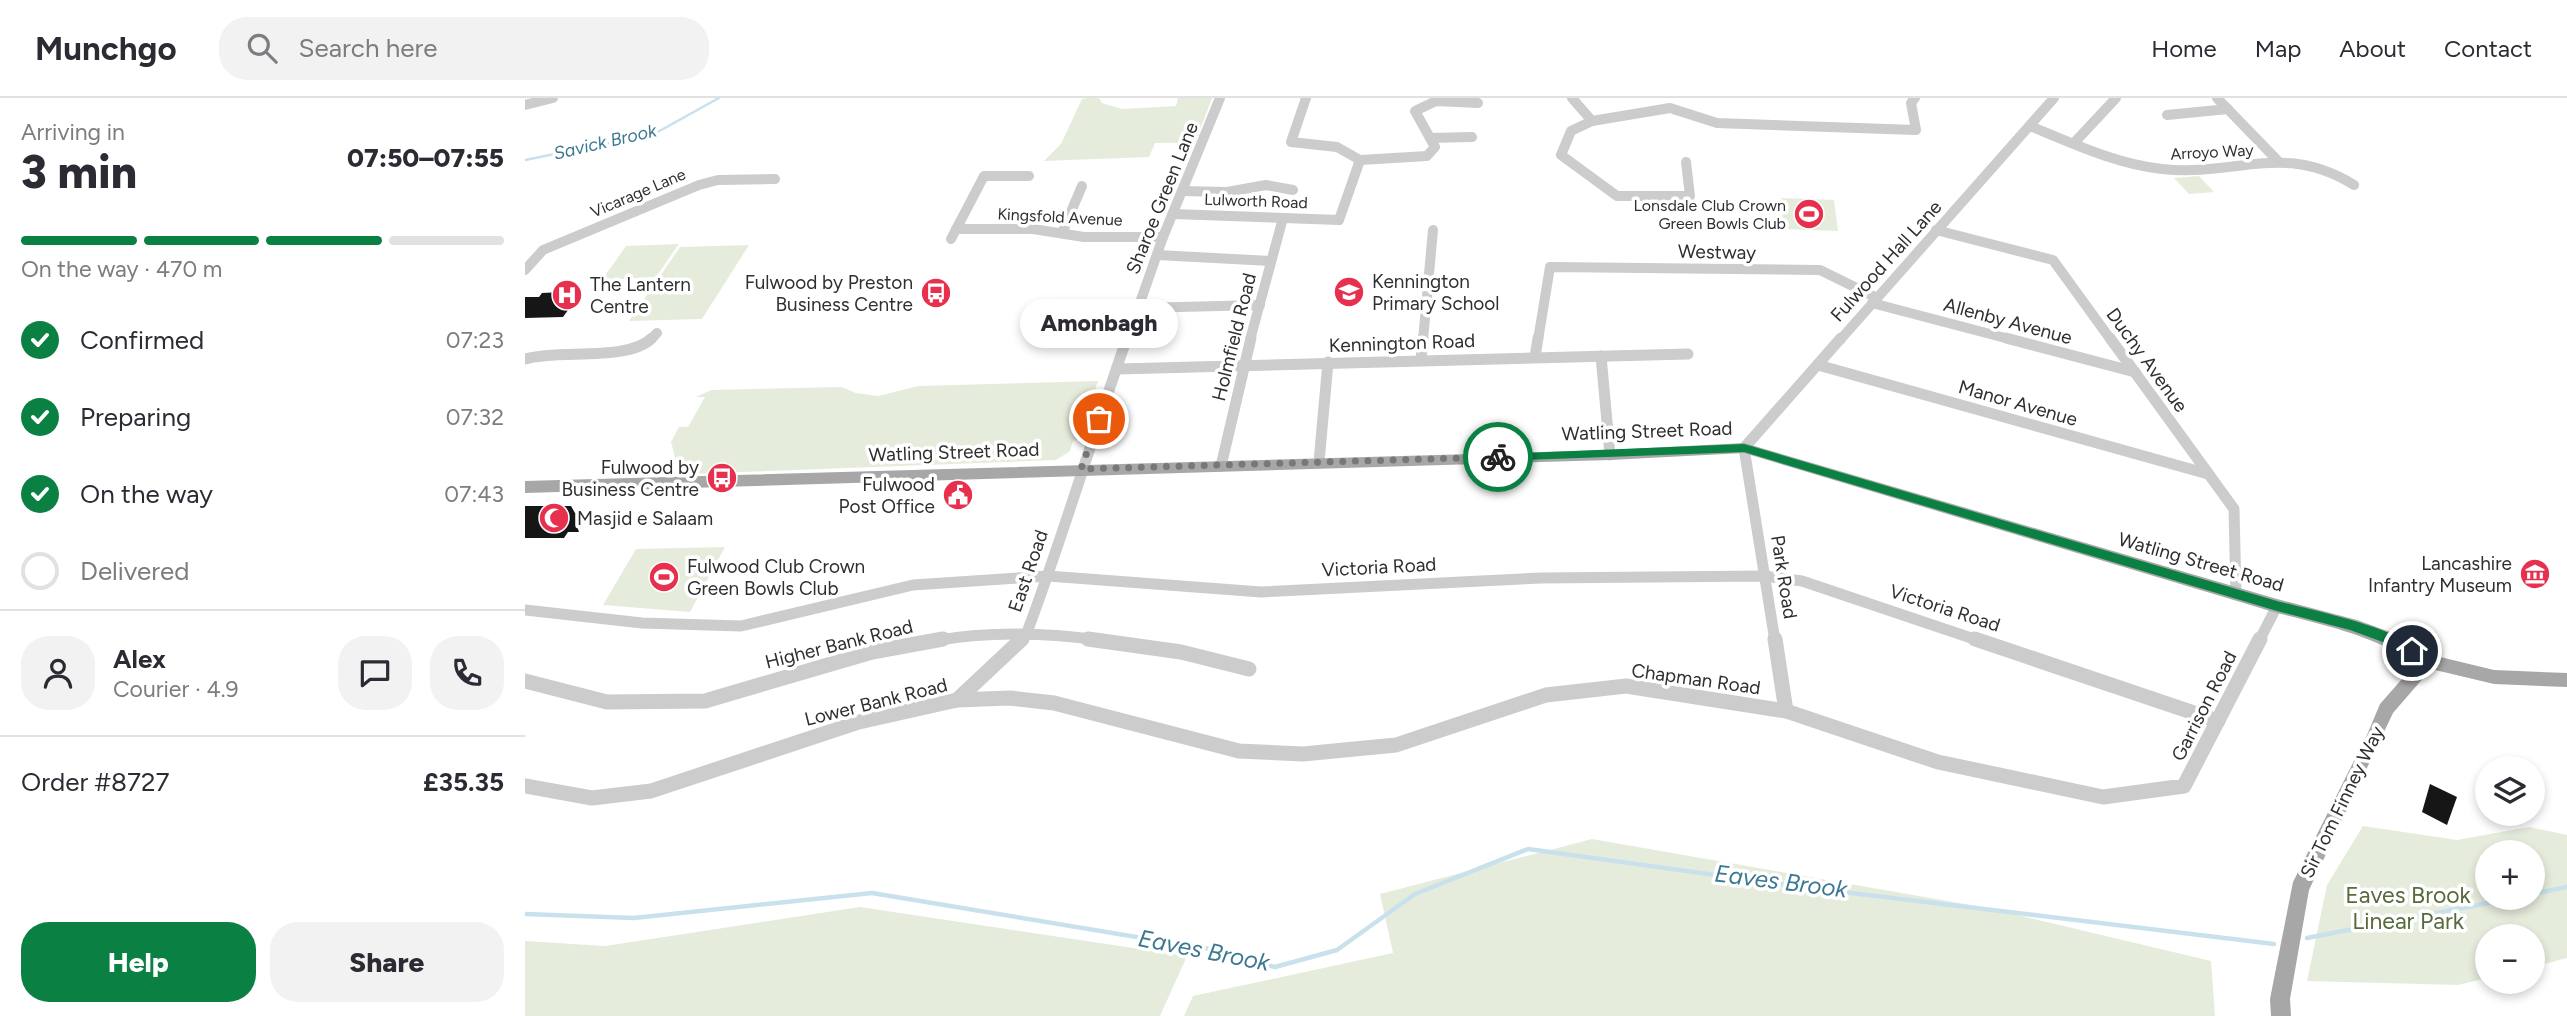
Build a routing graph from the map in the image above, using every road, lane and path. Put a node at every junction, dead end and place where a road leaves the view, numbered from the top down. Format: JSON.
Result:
{"nodes":[{"id":1,"x":553,"y":98,"type":"edge"},
{"id":2,"x":1220,"y":98,"type":"edge"},
{"id":3,"x":1306,"y":98,"type":"edge"},
{"id":4,"x":1572,"y":98,"type":"edge"},
{"id":5,"x":1915,"y":98,"type":"edge"},
{"id":6,"x":2054,"y":98,"type":"edge"},
{"id":7,"x":2116,"y":98,"type":"edge"},
{"id":8,"x":2217,"y":98,"type":"edge"},
{"id":9,"x":1479,"y":103,"type":"dead end"},
{"id":10,"x":1669,"y":103,"type":"edge"},
{"id":11,"x":525,"y":105,"type":"edge"},
{"id":12,"x":2228,"y":109,"type":"junction"},
{"id":13,"x":2167,"y":115,"type":"dead end"},
{"id":14,"x":1592,"y":121,"type":"junction"},
{"id":15,"x":2030,"y":126,"type":"junction"},
{"id":16,"x":1472,"y":137,"type":"dead end"},
{"id":17,"x":1430,"y":138,"type":"junction"},
{"id":18,"x":2074,"y":143,"type":"junction"},
{"id":19,"x":1360,"y":160,"type":"junction"},
{"id":20,"x":1686,"y":162,"type":"dead end"},
{"id":21,"x":2279,"y":162,"type":"junction"},
{"id":22,"x":1029,"y":176,"type":"dead end"},
{"id":23,"x":775,"y":179,"type":"dead end"},
{"id":24,"x":2354,"y":185,"type":"dead end"},
{"id":25,"x":1082,"y":186,"type":"dead end"},
{"id":26,"x":1293,"y":190,"type":"dead end"},
{"id":27,"x":1182,"y":191,"type":"junction"},
{"id":28,"x":1173,"y":214,"type":"junction"},
{"id":29,"x":1283,"y":218,"type":"junction"},
{"id":30,"x":1433,"y":230,"type":"dead end"},
{"id":31,"x":1937,"y":230,"type":"junction"},
{"id":32,"x":1062,"y":233,"type":"junction"},
{"id":33,"x":1163,"y":237,"type":"junction"},
{"id":34,"x":1157,"y":256,"type":"junction"},
{"id":35,"x":1271,"y":261,"type":"junction"},
{"id":36,"x":525,"y":270,"type":"edge"},
{"id":37,"x":1875,"y":300,"type":"junction"},
{"id":38,"x":1260,"y":305,"type":"junction"},
{"id":39,"x":1139,"y":309,"type":"junction"},
{"id":40,"x":657,"y":333,"type":"dead end"},
{"id":41,"x":1688,"y":354,"type":"dead end"},
{"id":42,"x":1601,"y":356,"type":"junction"},
{"id":43,"x":1535,"y":358,"type":"junction"},
{"id":44,"x":525,"y":359,"type":"edge"},
{"id":45,"x":1421,"y":359,"type":"junction"},
{"id":46,"x":1328,"y":362,"type":"junction"},
{"id":47,"x":1818,"y":365,"type":"junction"},
{"id":48,"x":1243,"y":366,"type":"junction"},
{"id":49,"x":1118,"y":369,"type":"junction"},
{"id":50,"x":2135,"y":372,"type":"junction"},
{"id":51,"x":1744,"y":448,"type":"junction"},
{"id":52,"x":1611,"y":455,"type":"junction"},
{"id":53,"x":1319,"y":462,"type":"junction"},
{"id":54,"x":1221,"y":466,"type":"junction"},
{"id":55,"x":1081,"y":469,"type":"junction"},
{"id":56,"x":2209,"y":474,"type":"junction"},
{"id":57,"x":525,"y":487,"type":"edge"},
{"id":58,"x":1048,"y":576,"type":"junction"},
{"id":59,"x":1765,"y":576,"type":"junction"},
{"id":60,"x":2237,"y":594,"type":"junction"},
{"id":61,"x":2277,"y":606,"type":"junction"},
{"id":62,"x":525,"y":610,"type":"edge"},
{"id":63,"x":1026,"y":635,"type":"junction"},
{"id":64,"x":2428,"y":661,"type":"junction"},
{"id":65,"x":1249,"y":669,"type":"dead end"},
{"id":66,"x":2567,"y":680,"type":"edge"},
{"id":67,"x":525,"y":681,"type":"edge"},
{"id":68,"x":957,"y":700,"type":"junction"},
{"id":69,"x":1786,"y":711,"type":"junction"},
{"id":70,"x":2218,"y":721,"type":"junction"},
{"id":71,"x":1239,"y":751,"type":"joint"},
{"id":72,"x":1938,"y":762,"type":"joint"},
{"id":73,"x":525,"y":786,"type":"edge"},
{"id":74,"x":2278,"y":1010,"type":"edge"}],
"edges":[{"from":1,"to":11,"type":"street"},
{"from":2,"to":27,"type":"street","name":"Sharoe Green Lane"},
{"from":3,"to":19,"type":"street"},
{"from":4,"to":14,"type":"street"},
{"from":5,"to":10,"type":"street"},
{"from":6,"to":15,"type":"street","name":"Fulwood Hall Lane"},
{"from":7,"to":18,"type":"street"},
{"from":8,"to":12,"type":"street"},
{"from":9,"to":17,"type":"street"},
{"from":10,"to":14,"type":"street"},
{"from":12,"to":13,"type":"street"},
{"from":12,"to":21,"type":"street"},
{"from":14,"to":20,"type":"street"},
{"from":15,"to":18,"type":"street","name":"Arroyo Way"},
{"from":15,"to":31,"type":"street","name":"Fulwood Hall Lane"},
{"from":16,"to":17,"type":"street"},
{"from":17,"to":19,"type":"street"},
{"from":18,"to":21,"type":"street","name":"Arroyo Way"},
{"from":19,"to":29,"type":"street","name":"Lulworth Road"},
{"from":21,"to":24,"type":"street","name":"Arroyo Way"},
{"from":22,"to":32,"type":"street","name":"Kingsfold Avenue"},
{"from":23,"to":36,"type":"street","name":"Vicarage Lane"},
{"from":25,"to":32,"type":"street"},
{"from":26,"to":27,"type":"street"},
{"from":27,"to":28,"type":"street","name":"Sharoe Green Lane"},
{"from":28,"to":29,"type":"street","name":"Lulworth Road"},
{"from":28,"to":33,"type":"street","name":"Sharoe Green Lane"},
{"from":29,"to":35,"type":"street","name":"Holmfield Road"},
{"from":30,"to":45,"type":"street"},
{"from":31,"to":37,"type":"street","name":"Fulwood Hall Lane"},
{"from":31,"to":50,"type":"street","name":"Duchy Avenue"},
{"from":32,"to":33,"type":"street","name":"Kingsfold Avenue"},
{"from":33,"to":34,"type":"street","name":"Sharoe Green Lane"},
{"from":34,"to":35,"type":"street"},
{"from":34,"to":39,"type":"street","name":"Sharoe Green Lane"},
{"from":35,"to":38,"type":"street","name":"Holmfield Road"},
{"from":37,"to":43,"type":"street","name":"Westway"},
{"from":37,"to":47,"type":"street","name":"Fulwood Hall Lane"},
{"from":37,"to":50,"type":"street","name":"Allenby Avenue"},
{"from":38,"to":39,"type":"street"},
{"from":38,"to":48,"type":"street","name":"Holmfield Road"},
{"from":39,"to":49,"type":"street","name":"Sharoe Green Lane"},
{"from":40,"to":44,"type":"street"},
{"from":41,"to":42,"type":"street","name":"Kennington Road"},
{"from":42,"to":43,"type":"street","name":"Kennington Road"},
{"from":42,"to":52,"type":"street"},
{"from":43,"to":45,"type":"street","name":"Kennington Road"},
{"from":45,"to":46,"type":"street","name":"Kennington Road"},
{"from":46,"to":48,"type":"street","name":"Kennington Road"},
{"from":46,"to":53,"type":"street"},
{"from":47,"to":51,"type":"street","name":"Fulwood Hall Lane"},
{"from":47,"to":56,"type":"street","name":"Manor Avenue"},
{"from":48,"to":49,"type":"street","name":"Kennington Road"},
{"from":48,"to":54,"type":"street","name":"Holmfield Road"},
{"from":49,"to":55,"type":"street","name":"Sharoe Green Lane"},
{"from":50,"to":56,"type":"street","name":"Duchy Avenue"},
{"from":51,"to":52,"type":"main road","name":"Watling Street Road"},
{"from":51,"to":59,"type":"street","name":"Park Road"},
{"from":51,"to":60,"type":"main road","name":"Watling Street Road"},
{"from":52,"to":53,"type":"main road","name":"Watling Street Road"},
{"from":53,"to":54,"type":"main road","name":"Watling Street Road"},
{"from":54,"to":55,"type":"main road","name":"Watling Street Road"},
{"from":55,"to":57,"type":"main road","name":"Watling Street Road"},
{"from":55,"to":58,"type":"street","name":"East Road"},
{"from":56,"to":60,"type":"street","name":"Duchy Avenue"},
{"from":58,"to":59,"type":"street","name":"Victoria Road"},
{"from":58,"to":62,"type":"street","name":"Victoria Road"},
{"from":58,"to":63,"type":"street","name":"East Road"},
{"from":59,"to":69,"type":"street","name":"Park Road"},
{"from":59,"to":70,"type":"street","name":"Victoria Road"},
{"from":60,"to":61,"type":"main road","name":"Watling Street Road"},
{"from":61,"to":64,"type":"main road","name":"Watling Street Road"},
{"from":61,"to":70,"type":"street","name":"Garrison Road"},
{"from":63,"to":65,"type":"street","name":"Higher Bank Road"},
{"from":63,"to":67,"type":"street","name":"Higher Bank Road"},
{"from":63,"to":68,"type":"street","name":"East Road"},
{"from":64,"to":66,"type":"main road","name":"Watling Street Road"},
{"from":64,"to":74,"type":"main road","name":"Sir Tom Finney Way"},
{"from":68,"to":71,"type":"street","name":"Lower Bank Road"},
{"from":68,"to":73,"type":"street","name":"Lower Bank Road"},
{"from":69,"to":71,"type":"street","name":"Chapman Road"},
{"from":69,"to":72,"type":"street","name":"Chapman Road"},
{"from":70,"to":72,"type":"street","name":"Garrison Road"}]}
